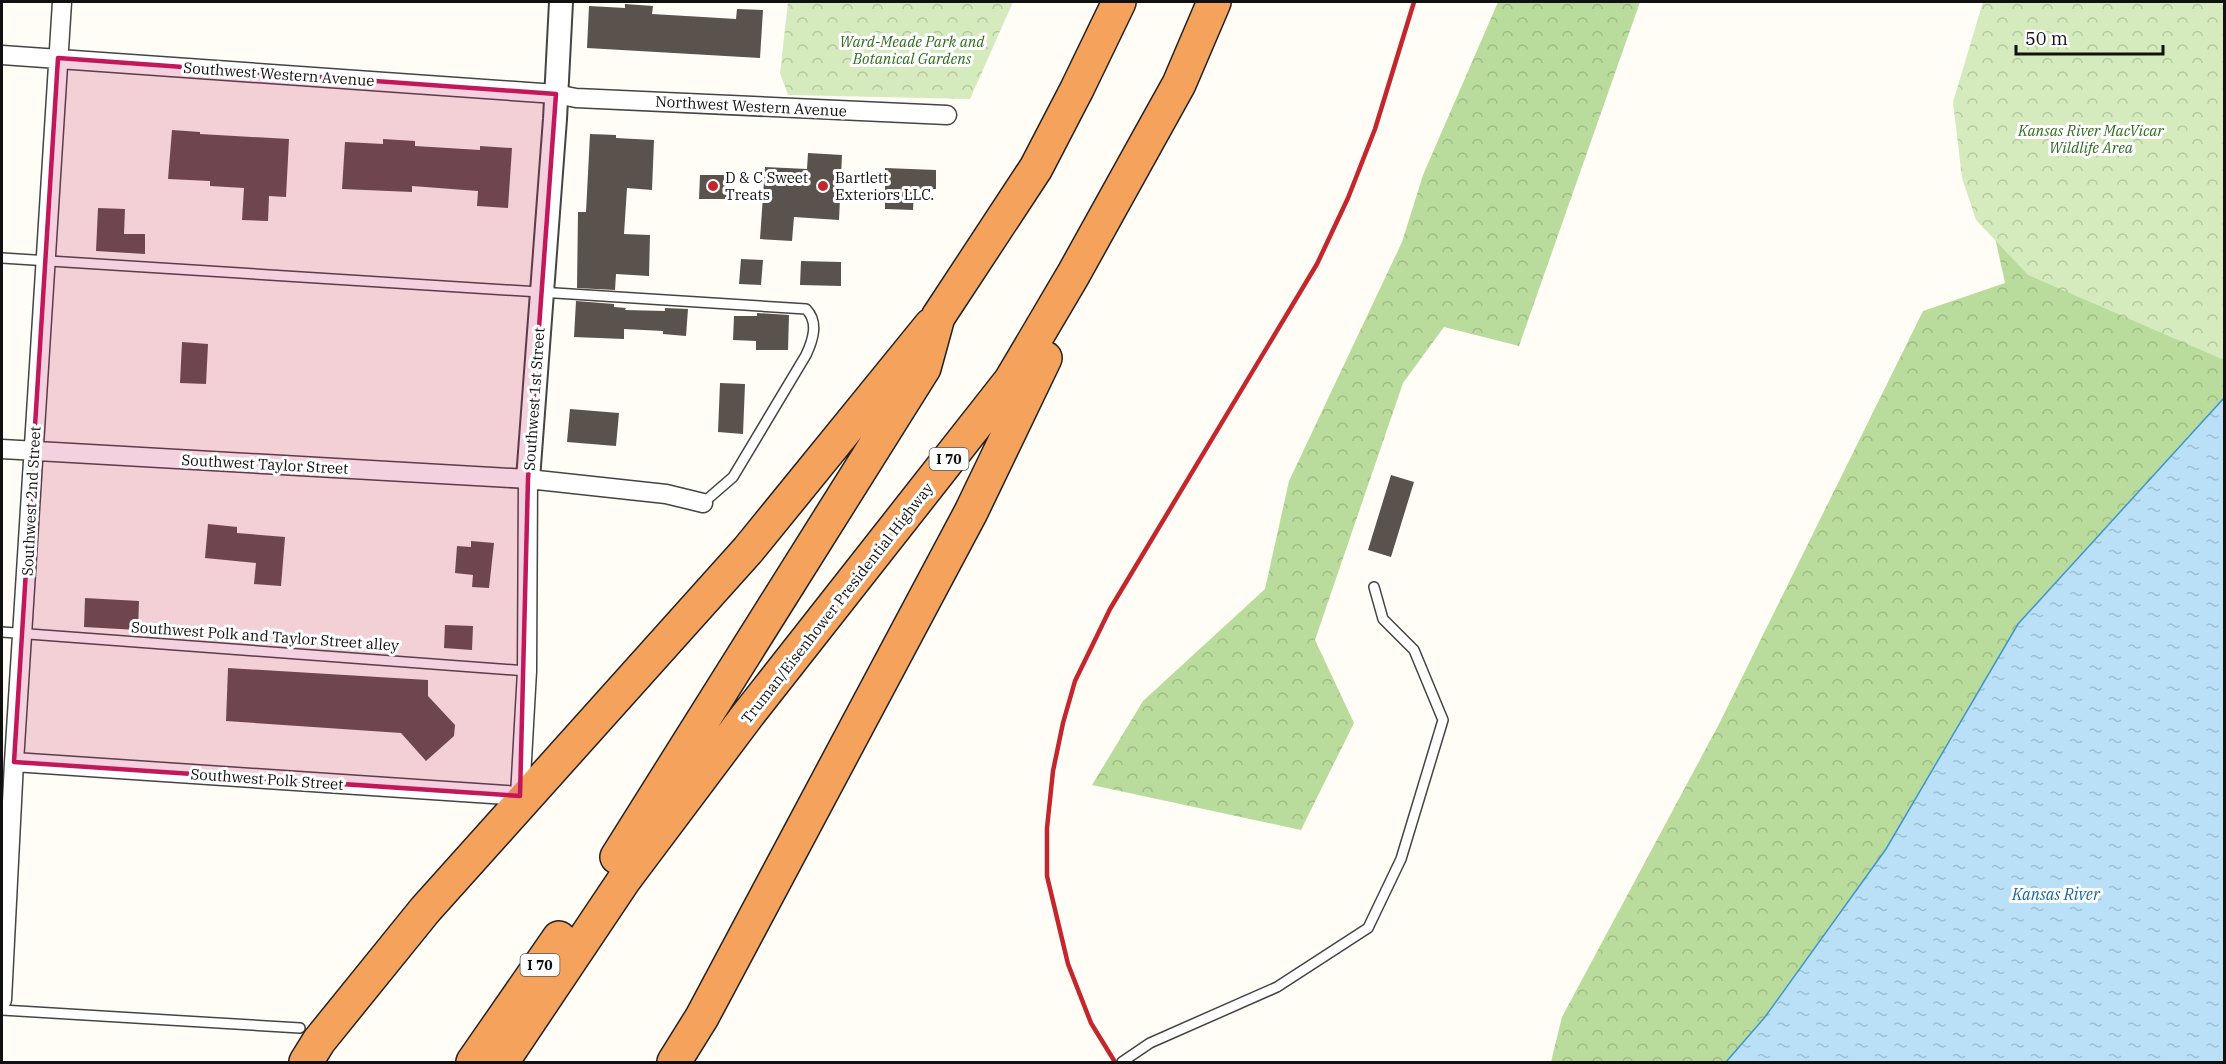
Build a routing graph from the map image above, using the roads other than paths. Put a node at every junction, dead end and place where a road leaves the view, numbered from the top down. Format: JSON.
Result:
{"nodes":[{"id":1,"x":62,"y":2,"type":"edge"},
{"id":2,"x":561,"y":2,"type":"edge"},
{"id":3,"x":1119,"y":2,"type":"edge"},
{"id":4,"x":1214,"y":2,"type":"edge"},
{"id":5,"x":2,"y":56,"type":"edge"},
{"id":6,"x":58,"y":58,"type":"junction"},
{"id":7,"x":556,"y":94,"type":"junction"},
{"id":8,"x":947,"y":115,"type":"dead end"},
{"id":9,"x":1138,"y":160,"type":"junction"},
{"id":10,"x":2,"y":258,"type":"edge"},
{"id":11,"x":47,"y":261,"type":"junction"},
{"id":12,"x":542,"y":294,"type":"junction"},
{"id":13,"x":938,"y":317,"type":"junction"},
{"id":14,"x":2,"y":449,"type":"edge"},
{"id":15,"x":34,"y":451,"type":"junction"},
{"id":16,"x":528,"y":479,"type":"junction"},
{"id":17,"x":703,"y":503,"type":"joint"},
{"id":18,"x":1374,"y":587,"type":"dead end"},
{"id":19,"x":2,"y":632,"type":"edge"},
{"id":20,"x":24,"y":633,"type":"junction"},
{"id":21,"x":527,"y":670,"type":"junction"},
{"id":22,"x":14,"y":762,"type":"junction"},
{"id":23,"x":520,"y":796,"type":"joint"},
{"id":24,"x":7,"y":824,"type":"edge"},
{"id":25,"x":617,"y":875,"type":"junction"},
{"id":26,"x":2,"y":1000,"type":"edge"},
{"id":27,"x":2,"y":1010,"type":"edge"},
{"id":28,"x":300,"y":1028,"type":"dead end"},
{"id":29,"x":306,"y":1062,"type":"edge"},
{"id":30,"x":473,"y":1062,"type":"edge"},
{"id":31,"x":502,"y":1062,"type":"edge"},
{"id":32,"x":674,"y":1062,"type":"edge"},
{"id":33,"x":1122,"y":1062,"type":"edge"}],
"edges":[{"from":1,"to":6,"type":"street","name":"Southwest 2nd Street"},
{"from":2,"to":7,"type":"street","name":"Southwest 1st Street"},
{"from":3,"to":13,"type":"highway","name":"Truman/Eisenhower Presidential Highway","number":"I 70"},
{"from":4,"to":9,"type":"highway","name":"Truman/Eisenhower Presidential Highway","number":"I 70"},
{"from":5,"to":6,"type":"street","name":"Southwest Western Avenue"},
{"from":6,"to":7,"type":"street","name":"Southwest Western Avenue"},
{"from":6,"to":11,"type":"street","name":"Southwest 2nd Street"},
{"from":7,"to":8,"type":"street","name":"Northwest Western Avenue"},
{"from":7,"to":12,"type":"street","name":"Southwest 1st Street"},
{"from":9,"to":25,"type":"highway","name":"Truman/Eisenhower Presidential Highway","number":"I 70"},
{"from":9,"to":32,"type":"highway"},
{"from":10,"to":11,"type":"lane"},
{"from":11,"to":12,"type":"lane"},
{"from":11,"to":15,"type":"street","name":"Southwest 2nd Street"},
{"from":12,"to":16,"type":"street","name":"Southwest 1st Street"},
{"from":12,"to":17,"type":"lane"},
{"from":13,"to":25,"type":"highway","name":"Truman/Eisenhower Presidential Highway","number":"I 70"},
{"from":13,"to":29,"type":"highway"},
{"from":14,"to":15,"type":"street","name":"Southwest Taylor Street"},
{"from":15,"to":16,"type":"street","name":"Southwest Taylor Street"},
{"from":15,"to":20,"type":"street","name":"Southwest 2nd Street"},
{"from":16,"to":17,"type":"street","name":"Southwest Taylor Street"},
{"from":16,"to":21,"type":"street","name":"Southwest 1st Street"},
{"from":18,"to":33,"type":"lane"},
{"from":19,"to":20,"type":"lane","name":"Southwest Polk and Taylor Street alley"},
{"from":20,"to":21,"type":"lane","name":"Southwest Polk and Taylor Street alley"},
{"from":20,"to":22,"type":"street","name":"Southwest 2nd Street"},
{"from":21,"to":23,"type":"street","name":"Southwest 1st Street"},
{"from":22,"to":23,"type":"street","name":"Southwest Polk Street"},
{"from":22,"to":24,"type":"street","name":"Southwest 2nd Street"},
{"from":24,"to":26,"type":"street","name":"Southwest 2nd Street"},
{"from":25,"to":30,"type":"highway","name":"Truman/Eisenhower Presidential Highway","number":"I 70"},
{"from":25,"to":31,"type":"highway","name":"Truman/Eisenhower Presidential Highway","number":"I 70"},
{"from":27,"to":28,"type":"lane"}]}
